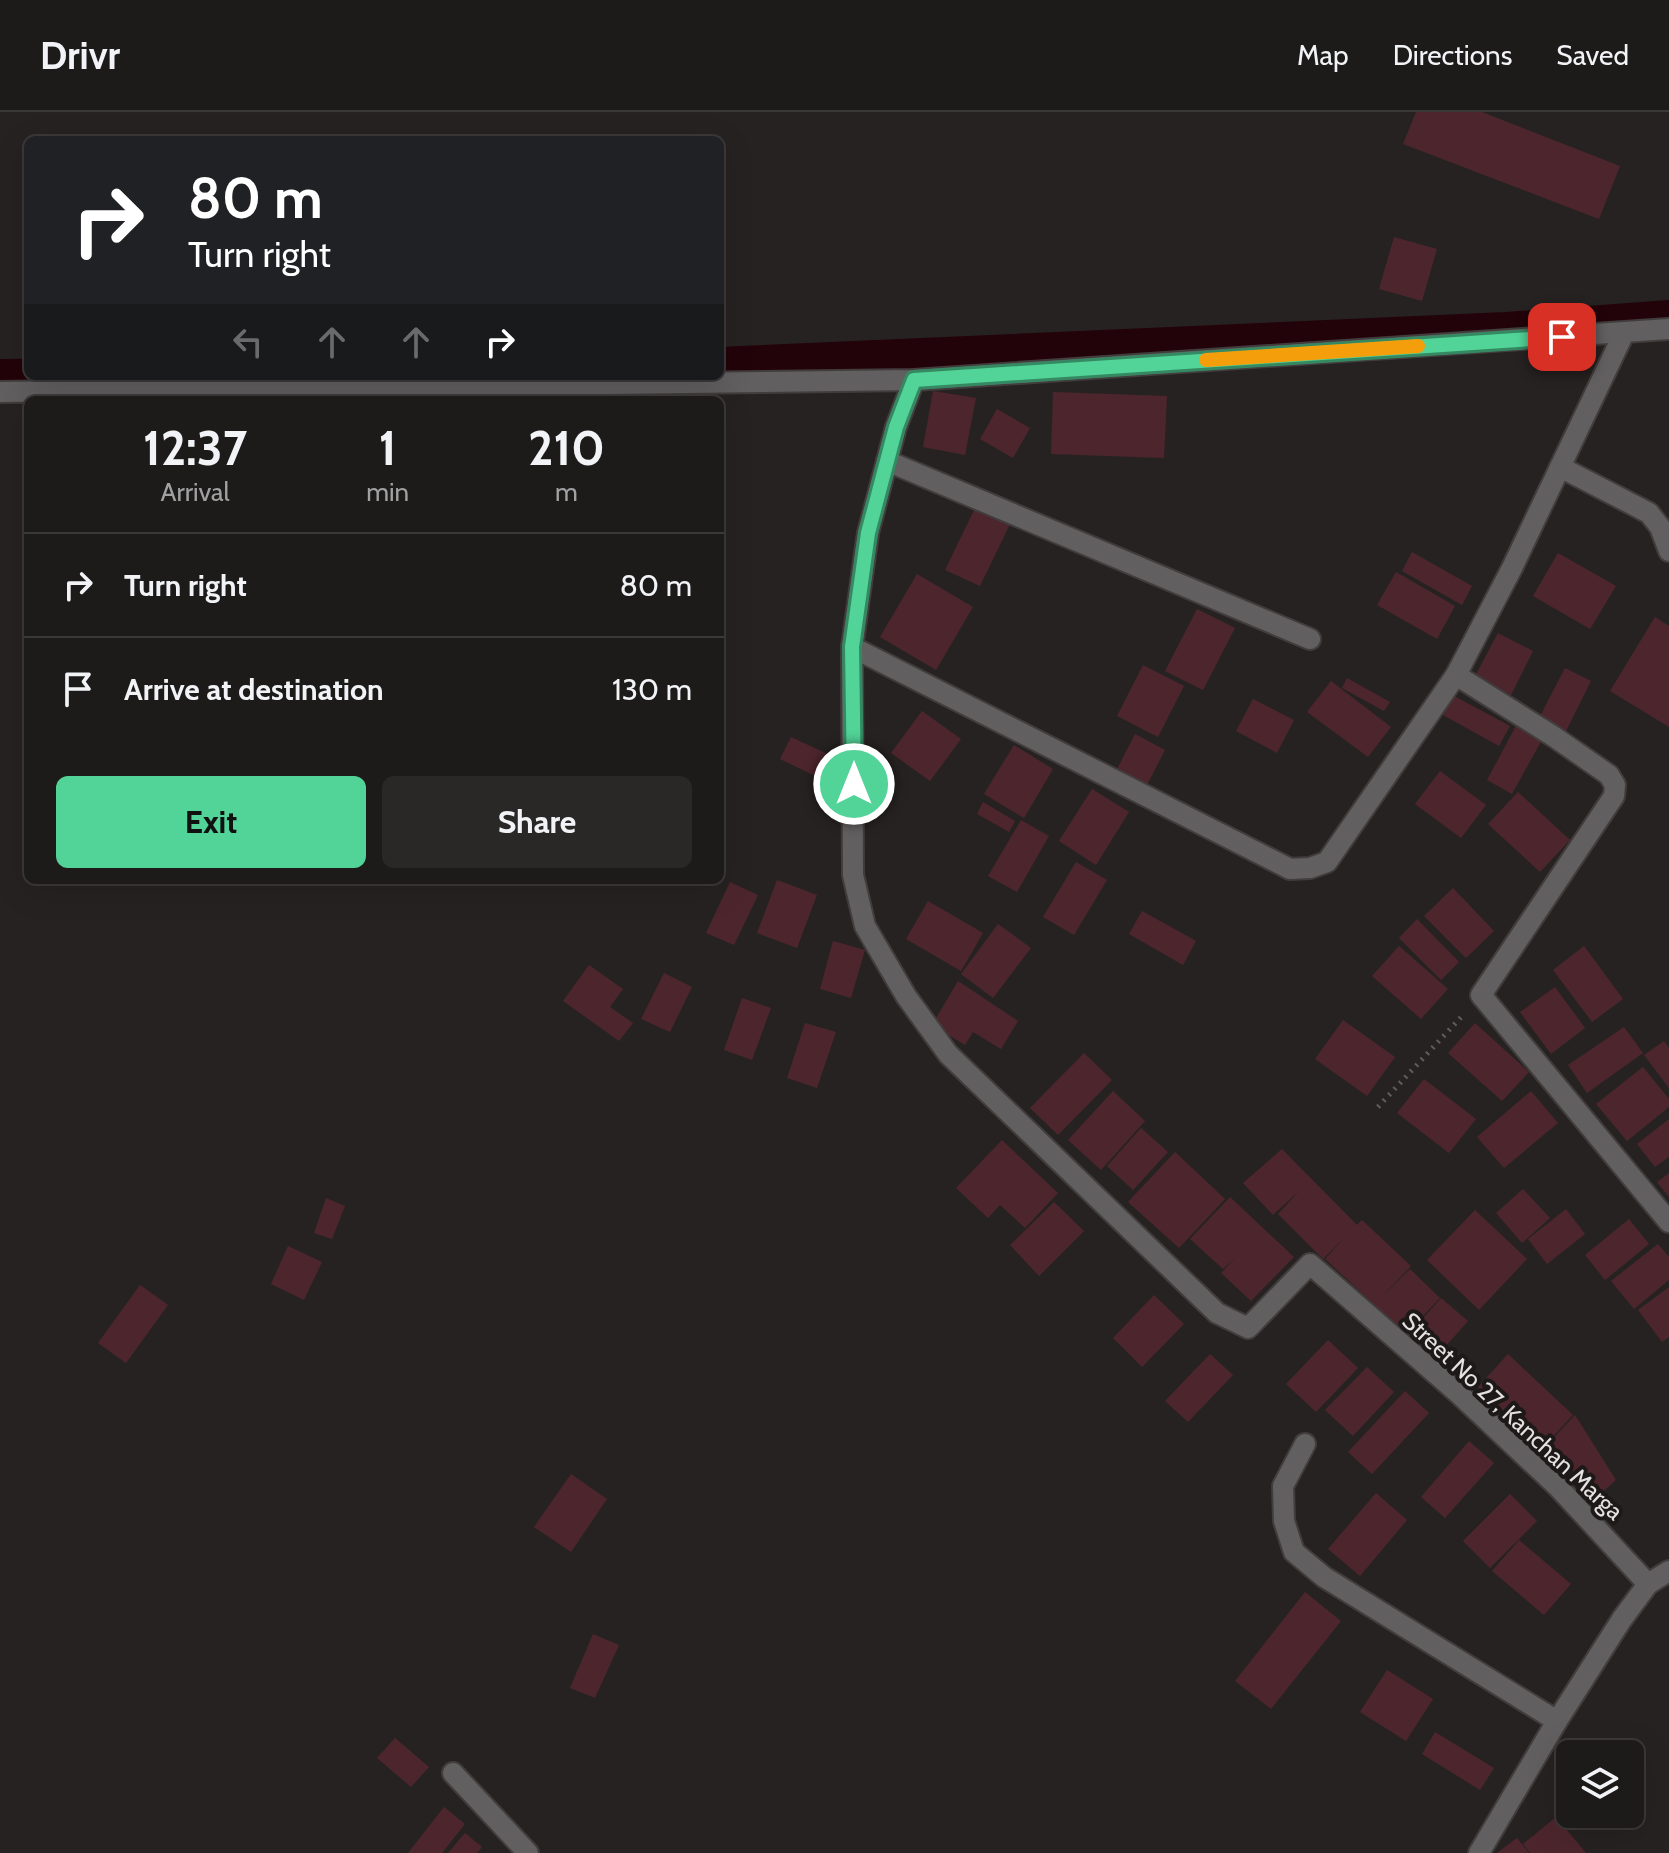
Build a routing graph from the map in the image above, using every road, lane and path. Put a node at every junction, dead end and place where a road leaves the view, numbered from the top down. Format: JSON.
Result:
{"nodes":[{"id":1,"x":1669,"y":329,"type":"edge"},
{"id":2,"x":1624,"y":333,"type":"junction"},
{"id":3,"x":914,"y":380,"type":"junction"},
{"id":4,"x":0,"y":392,"type":"edge"},
{"id":5,"x":887,"y":461,"type":"junction"},
{"id":6,"x":1560,"y":467,"type":"junction"},
{"id":7,"x":1669,"y":551,"type":"edge"},
{"id":8,"x":1310,"y":639,"type":"dead end"},
{"id":9,"x":852,"y":647,"type":"junction"},
{"id":10,"x":1456,"y":675,"type":"junction"},
{"id":11,"x":1481,"y":995,"type":"junction"},
{"id":12,"x":1378,"y":1107,"type":"dead end"},
{"id":13,"x":1669,"y":1222,"type":"edge"},
{"id":14,"x":1305,"y":1444,"type":"dead end"},
{"id":15,"x":1669,"y":1571,"type":"edge"},
{"id":16,"x":1648,"y":1584,"type":"junction"},
{"id":17,"x":1557,"y":1721,"type":"junction"},
{"id":18,"x":453,"y":1773,"type":"dead end"},
{"id":19,"x":528,"y":1853,"type":"edge"},
{"id":20,"x":1479,"y":1853,"type":"edge"}],
"edges":[{"from":1,"to":2,"type":"street"},
{"from":2,"to":3,"type":"street"},
{"from":2,"to":6,"type":"street"},
{"from":3,"to":4,"type":"street"},
{"from":3,"to":5,"type":"street"},
{"from":5,"to":8,"type":"street"},
{"from":5,"to":9,"type":"street"},
{"from":6,"to":7,"type":"street"},
{"from":6,"to":10,"type":"street"},
{"from":9,"to":10,"type":"street"},
{"from":9,"to":16,"type":"street","name":"Street No 27, Kanchan Marga"},
{"from":10,"to":11,"type":"street"},
{"from":11,"to":12,"type":"path"},
{"from":11,"to":13,"type":"street"},
{"from":14,"to":17,"type":"street"},
{"from":15,"to":16,"type":"street"},
{"from":16,"to":17,"type":"street"},
{"from":17,"to":20,"type":"street"},
{"from":18,"to":19,"type":"street"}]}
